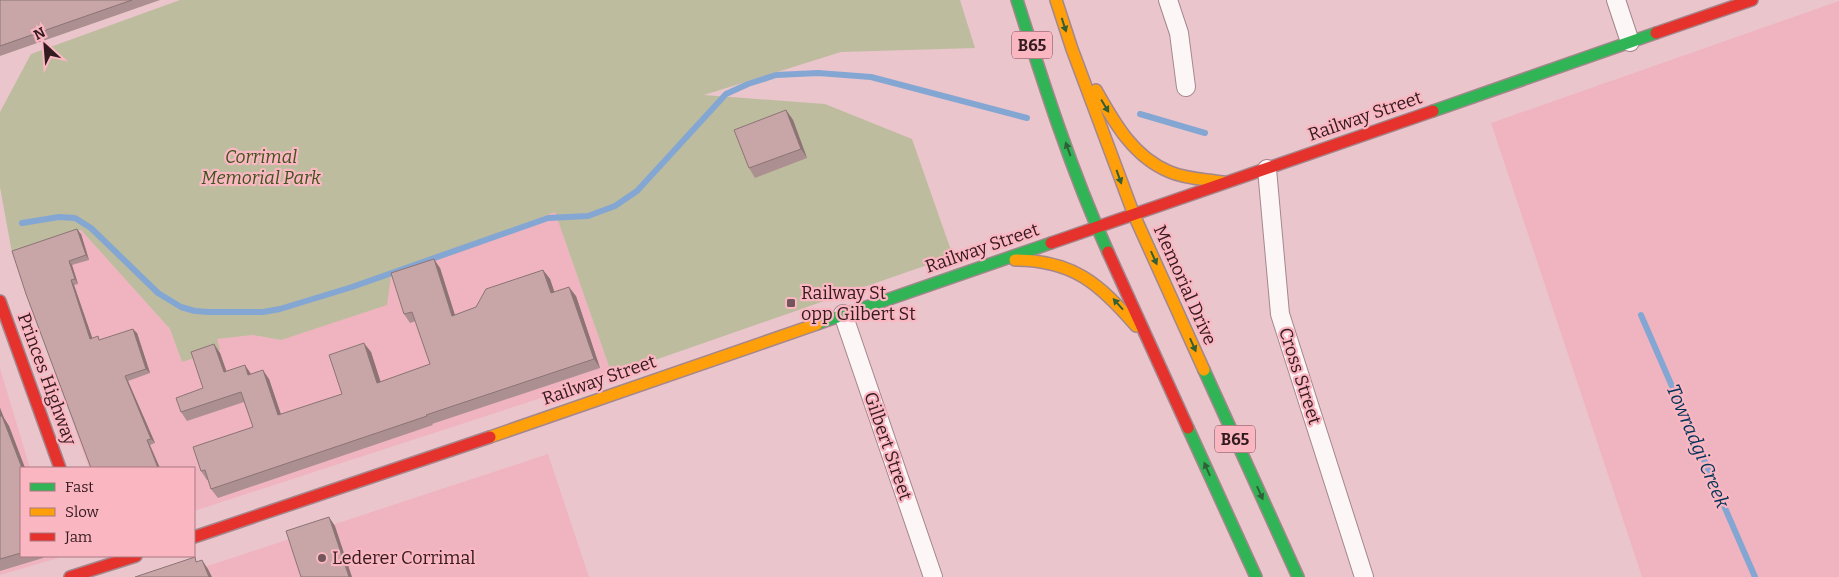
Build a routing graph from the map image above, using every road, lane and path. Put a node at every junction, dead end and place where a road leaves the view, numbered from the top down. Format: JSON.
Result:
{"nodes":[{"id":1,"x":1017,"y":0,"type":"edge"},
{"id":2,"x":1056,"y":0,"type":"edge"},
{"id":3,"x":1168,"y":0,"type":"edge"},
{"id":4,"x":1616,"y":0,"type":"edge"},
{"id":5,"x":1752,"y":0,"type":"edge"},
{"id":6,"x":1630,"y":42,"type":"junction"},
{"id":7,"x":1072,"y":49,"type":"junction"},
{"id":8,"x":1186,"y":87,"type":"dead end"},
{"id":9,"x":1267,"y":169,"type":"junction"},
{"id":10,"x":1227,"y":182,"type":"junction"},
{"id":11,"x":1134,"y":215,"type":"junction"},
{"id":12,"x":1097,"y":227,"type":"junction"},
{"id":13,"x":997,"y":261,"type":"junction"},
{"id":14,"x":0,"y":301,"type":"edge"},
{"id":15,"x":843,"y":314,"type":"junction"},
{"id":16,"x":1149,"y":341,"type":"junction"},
{"id":17,"x":60,"y":467,"type":"edge"},
{"id":18,"x":195,"y":537,"type":"edge"},
{"id":19,"x":92,"y":557,"type":"edge"},
{"id":20,"x":134,"y":557,"type":"edge"},
{"id":21,"x":98,"y":573,"type":"edge"},
{"id":22,"x":70,"y":577,"type":"edge"},
{"id":23,"x":933,"y":577,"type":"edge"},
{"id":24,"x":1256,"y":577,"type":"edge"},
{"id":25,"x":1298,"y":577,"type":"edge"},
{"id":26,"x":1364,"y":577,"type":"edge"}],
"edges":[{"from":12,"to":1,"type":"main road","number":"B65","one_way":true},
{"from":2,"to":7,"type":"main road","name":"Memorial Drive","number":"B65","one_way":true},
{"from":3,"to":8,"type":"street"},
{"from":4,"to":6,"type":"street"},
{"from":5,"to":6,"type":"main road","name":"Railway Street"},
{"from":6,"to":9,"type":"main road","name":"Railway Street"},
{"from":7,"to":10,"type":"main road","one_way":true},
{"from":7,"to":11,"type":"main road","name":"Memorial Drive","number":"B65","one_way":true},
{"from":9,"to":10,"type":"main road","name":"Railway Street"},
{"from":9,"to":26,"type":"street","name":"Cross Street"},
{"from":10,"to":11,"type":"main road","name":"Railway Street"},
{"from":11,"to":12,"type":"main road","name":"Railway Street"},
{"from":11,"to":25,"type":"main road","name":"Memorial Drive","number":"B65","one_way":true},
{"from":12,"to":13,"type":"main road","name":"Railway Street"},
{"from":12,"to":16,"type":"main road","number":"B65"},
{"from":13,"to":15,"type":"main road","name":"Railway Street"},
{"from":16,"to":13,"type":"main road","one_way":true},
{"from":14,"to":17,"type":"main road","name":"Princes Highway"},
{"from":15,"to":18,"type":"main road","name":"Railway Street"},
{"from":15,"to":23,"type":"street","name":"Gilbert Street"},
{"from":24,"to":16,"type":"main road","number":"B65","one_way":true},
{"from":19,"to":21,"type":"main road"},
{"from":20,"to":21,"type":"main road"},
{"from":21,"to":22,"type":"main road"}]}
